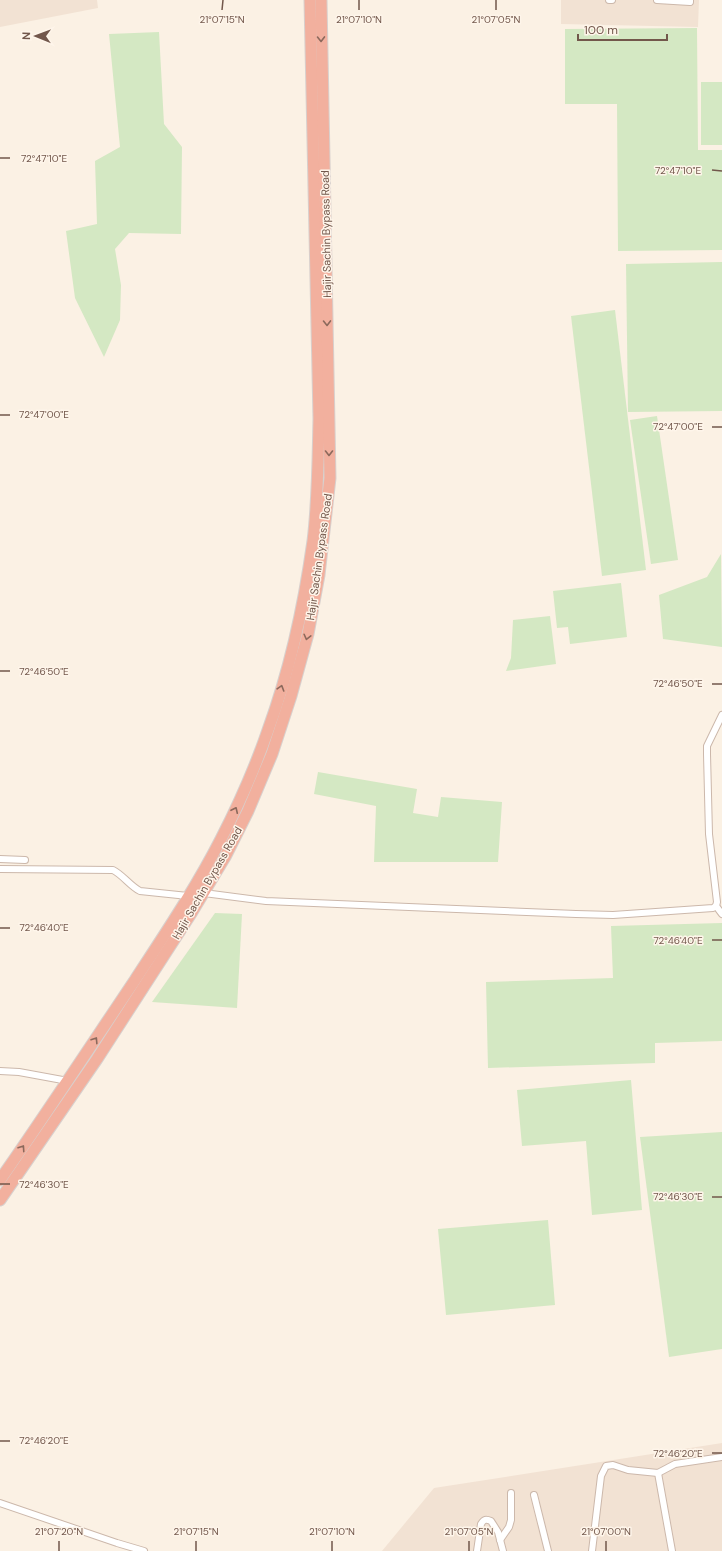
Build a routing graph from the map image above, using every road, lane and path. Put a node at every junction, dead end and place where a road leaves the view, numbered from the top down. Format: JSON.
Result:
{"nodes":[{"id":1,"x":310,"y":0,"type":"edge"},
{"id":2,"x":320,"y":0,"type":"edge"},
{"id":3,"x":609,"y":0,"type":"edge"},
{"id":4,"x":612,"y":0,"type":"edge"},
{"id":5,"x":657,"y":0,"type":"edge"},
{"id":6,"x":690,"y":0,"type":"edge"},
{"id":7,"x":722,"y":715,"type":"edge"},
{"id":8,"x":0,"y":859,"type":"edge"},
{"id":9,"x":25,"y":860,"type":"dead end"},
{"id":10,"x":0,"y":869,"type":"edge"},
{"id":11,"x":204,"y":893,"type":"junction"},
{"id":12,"x":188,"y":896,"type":"junction"},
{"id":13,"x":716,"y":906,"type":"junction"},
{"id":14,"x":722,"y":914,"type":"edge"},
{"id":15,"x":0,"y":1071,"type":"edge"},
{"id":16,"x":68,"y":1081,"type":"junction"},
{"id":17,"x":0,"y":1180,"type":"edge"},
{"id":18,"x":0,"y":1200,"type":"edge"},
{"id":19,"x":722,"y":1457,"type":"edge"},
{"id":20,"x":658,"y":1473,"type":"junction"},
{"id":21,"x":511,"y":1493,"type":"dead end"},
{"id":22,"x":534,"y":1495,"type":"dead end"},
{"id":23,"x":0,"y":1503,"type":"edge"},
{"id":24,"x":500,"y":1540,"type":"junction"},
{"id":25,"x":144,"y":1551,"type":"edge"},
{"id":26,"x":477,"y":1551,"type":"edge"},
{"id":27,"x":503,"y":1551,"type":"edge"},
{"id":28,"x":548,"y":1551,"type":"edge"},
{"id":29,"x":592,"y":1551,"type":"edge"},
{"id":30,"x":672,"y":1551,"type":"edge"}],
"edges":[{"from":12,"to":1,"type":"highway","one_way":true},
{"from":2,"to":11,"type":"highway","name":"Hajir Sachin Bypass Road","one_way":true},
{"from":3,"to":4,"type":"street"},
{"from":5,"to":6,"type":"street"},
{"from":7,"to":13,"type":"street"},
{"from":8,"to":9,"type":"street"},
{"from":10,"to":12,"type":"street"},
{"from":11,"to":13,"type":"street"},
{"from":11,"to":18,"type":"highway","name":"Hajir Sachin Bypass Road"},
{"from":16,"to":12,"type":"highway","one_way":true},
{"from":13,"to":14,"type":"street"},
{"from":15,"to":16,"type":"street"},
{"from":17,"to":16,"type":"highway","one_way":true},
{"from":19,"to":20,"type":"street"},
{"from":20,"to":29,"type":"street"},
{"from":20,"to":30,"type":"street"},
{"from":21,"to":24,"type":"street"},
{"from":22,"to":28,"type":"street"},
{"from":23,"to":25,"type":"street"},
{"from":24,"to":26,"type":"street"},
{"from":24,"to":27,"type":"street"}]}
